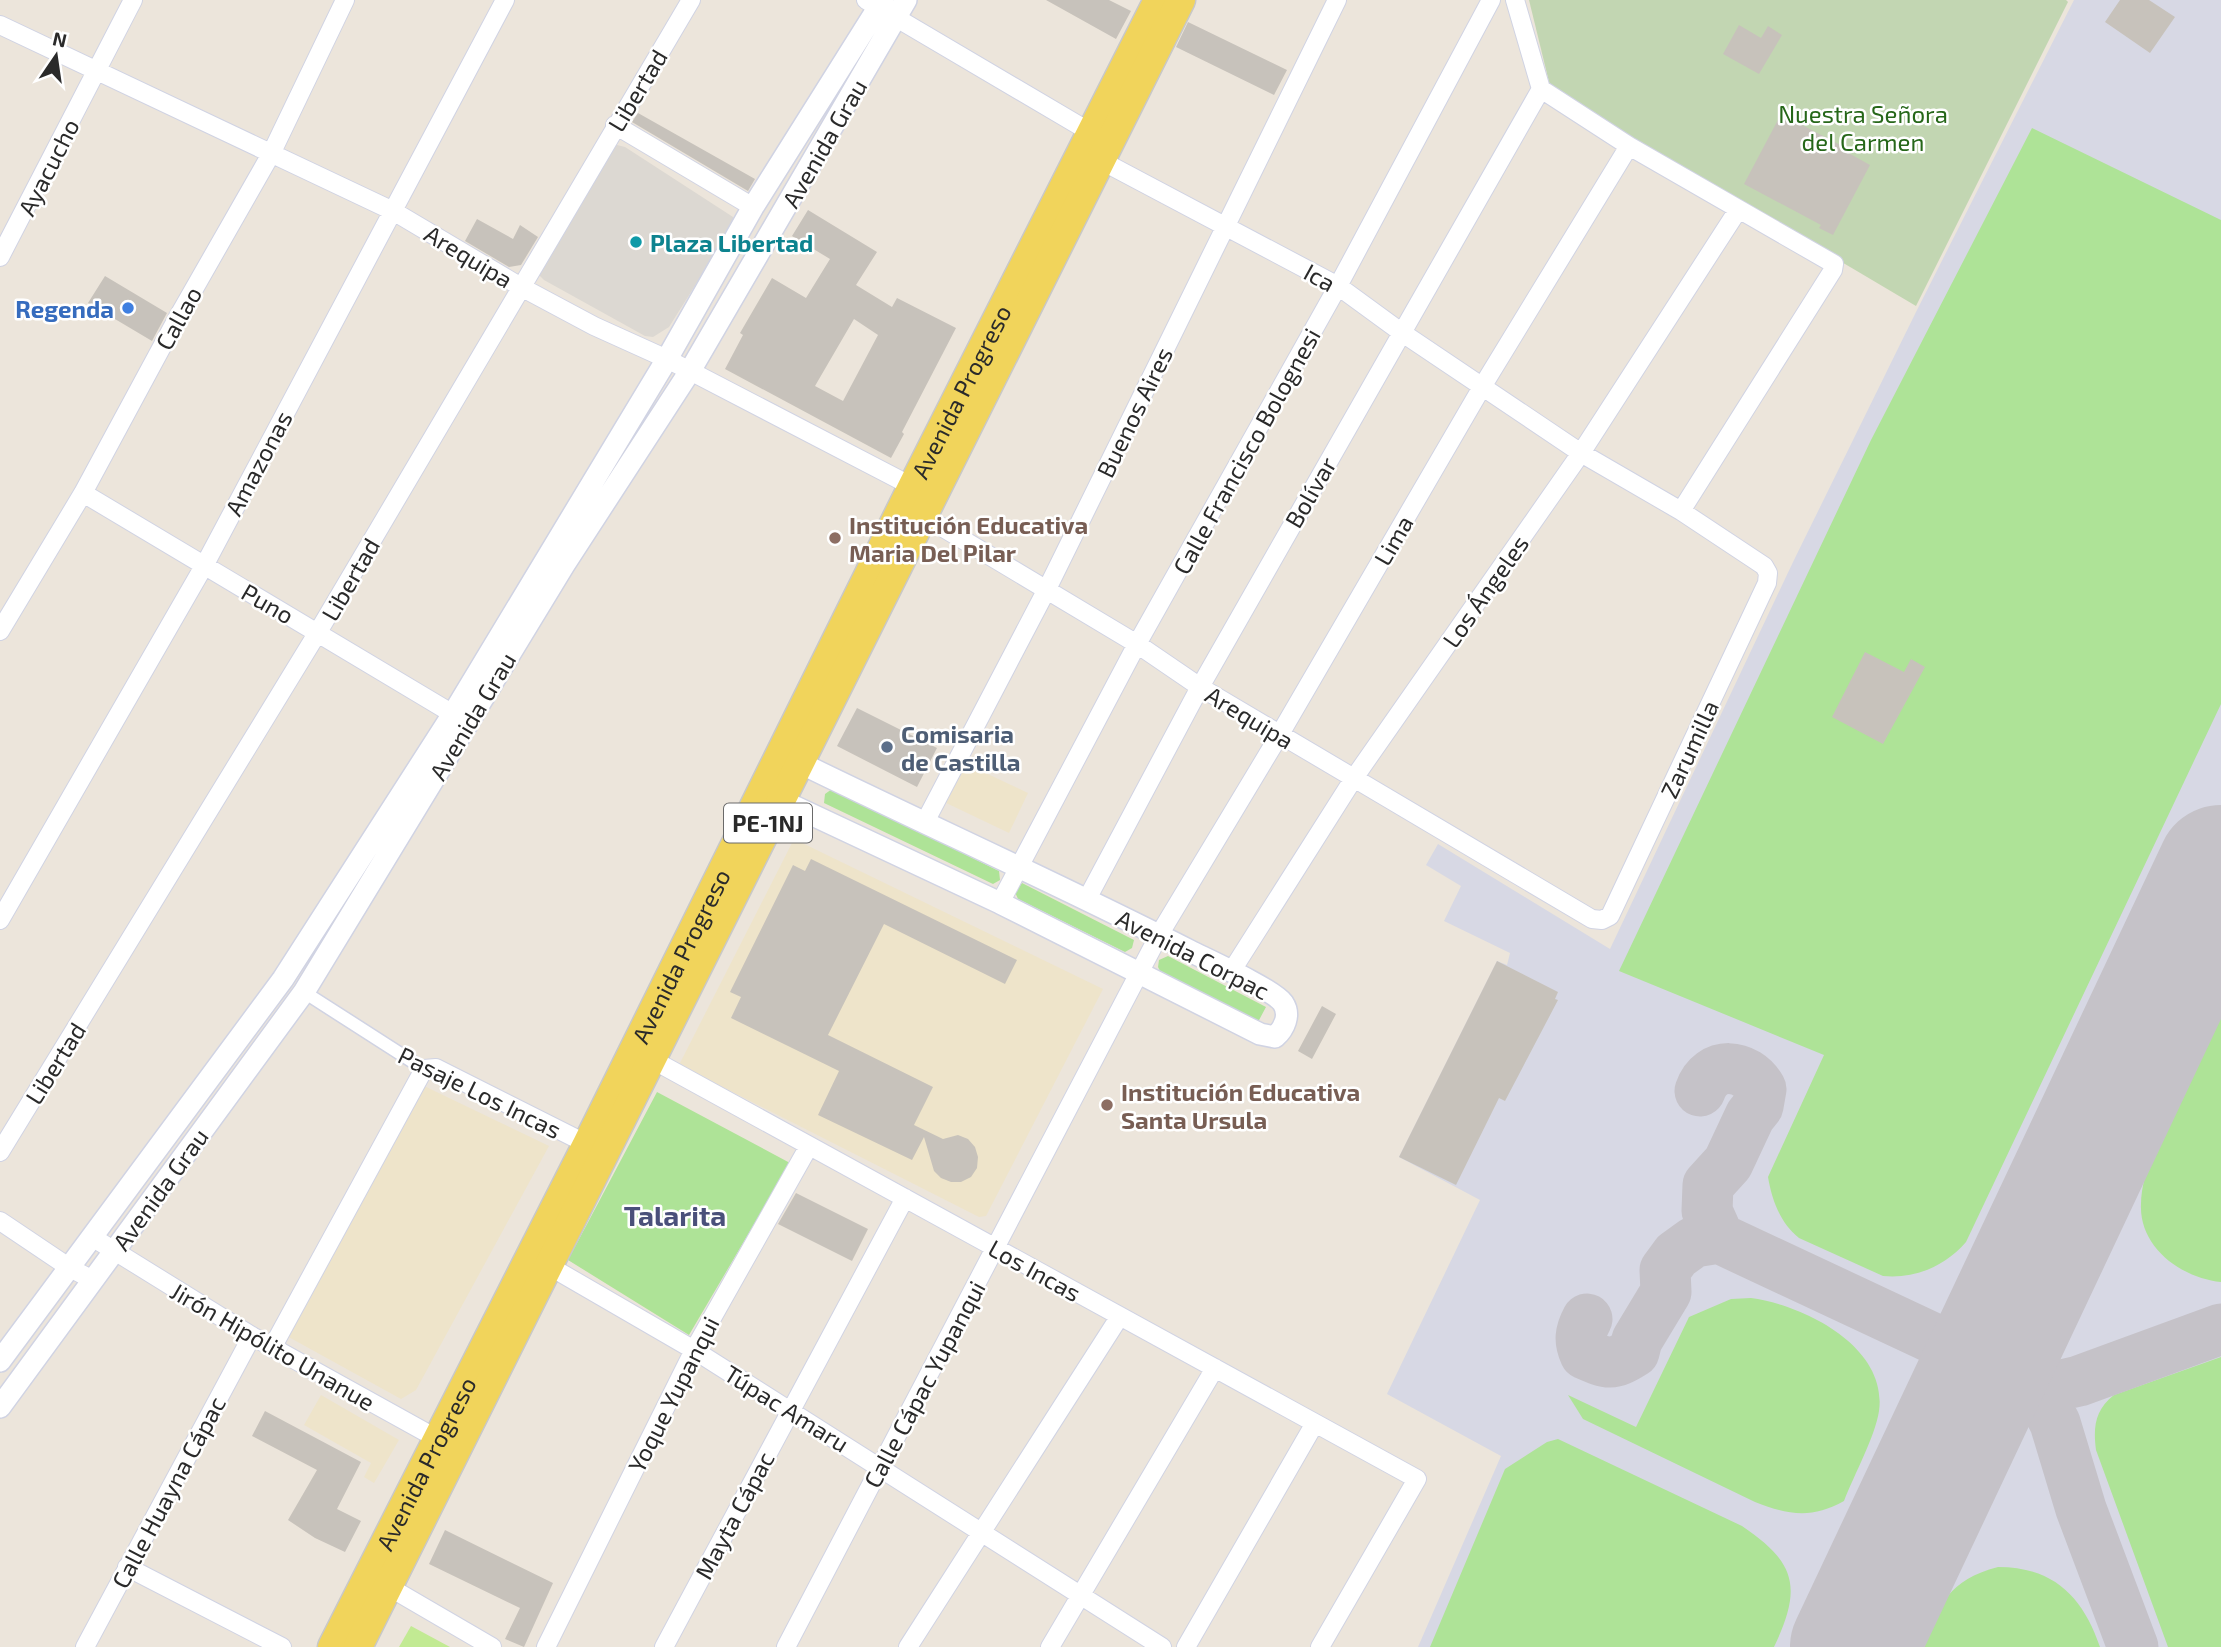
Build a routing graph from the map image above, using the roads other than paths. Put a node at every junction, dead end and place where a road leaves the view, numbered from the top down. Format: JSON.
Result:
{"nodes":[{"id":1,"x":133,"y":0,"type":"edge"},
{"id":2,"x":345,"y":0,"type":"edge"},
{"id":3,"x":506,"y":0,"type":"edge"},
{"id":4,"x":691,"y":0,"type":"edge"},
{"id":5,"x":1158,"y":0,"type":"edge"},
{"id":6,"x":1181,"y":0,"type":"edge"},
{"id":7,"x":1337,"y":0,"type":"edge"},
{"id":8,"x":1492,"y":0,"type":"edge"},
{"id":9,"x":1515,"y":0,"type":"edge"},
{"id":10,"x":886,"y":5,"type":"edge"},
{"id":11,"x":0,"y":25,"type":"edge"},
{"id":12,"x":98,"y":71,"type":"junction"},
{"id":13,"x":1541,"y":89,"type":"junction"},
{"id":14,"x":615,"y":125,"type":"junction"},
{"id":15,"x":1090,"y":132,"type":"junction"},
{"id":16,"x":1629,"y":146,"type":"junction"},
{"id":17,"x":271,"y":154,"type":"junction"},
{"id":18,"x":1100,"y":160,"type":"junction"},
{"id":19,"x":753,"y":207,"type":"junction"},
{"id":20,"x":1738,"y":210,"type":"junction"},
{"id":21,"x":393,"y":211,"type":"junction"},
{"id":22,"x":1225,"y":225,"type":"junction"},
{"id":23,"x":0,"y":257,"type":"edge"},
{"id":24,"x":1339,"y":286,"type":"junction"},
{"id":25,"x":521,"y":287,"type":"junction"},
{"id":26,"x":1401,"y":332,"type":"junction"},
{"id":27,"x":667,"y":359,"type":"junction"},
{"id":28,"x":690,"y":371,"type":"junction"},
{"id":29,"x":1482,"y":387,"type":"junction"},
{"id":30,"x":1581,"y":453,"type":"junction"},
{"id":31,"x":83,"y":493,"type":"junction"},
{"id":32,"x":917,"y":501,"type":"junction"},
{"id":33,"x":1681,"y":511,"type":"junction"},
{"id":34,"x":204,"y":566,"type":"junction"},
{"id":35,"x":1768,"y":573,"type":"joint"},
{"id":36,"x":1047,"y":589,"type":"junction"},
{"id":37,"x":0,"y":631,"type":"edge"},
{"id":38,"x":318,"y":632,"type":"junction"},
{"id":39,"x":1137,"y":644,"type":"junction"},
{"id":40,"x":1200,"y":687,"type":"junction"},
{"id":41,"x":453,"y":714,"type":"junction"},
{"id":42,"x":1280,"y":734,"type":"junction"},
{"id":43,"x":789,"y":758,"type":"junction"},
{"id":44,"x":1354,"y":778,"type":"junction"},
{"id":45,"x":771,"y":795,"type":"junction"},
{"id":46,"x":925,"y":822,"type":"junction"},
{"id":47,"x":1019,"y":867,"type":"junction"},
{"id":48,"x":1087,"y":899,"type":"junction"},
{"id":49,"x":1000,"y":903,"type":"junction"},
{"id":50,"x":0,"y":920,"type":"edge"},
{"id":51,"x":1602,"y":920,"type":"joint"},
{"id":52,"x":1159,"y":935,"type":"junction"},
{"id":53,"x":1139,"y":972,"type":"junction"},
{"id":54,"x":1231,"y":972,"type":"junction"},
{"id":55,"x":304,"y":992,"type":"junction"},
{"id":56,"x":653,"y":1060,"type":"junction"},
{"id":57,"x":424,"y":1069,"type":"junction"},
{"id":58,"x":587,"y":1144,"type":"junction"},
{"id":59,"x":809,"y":1146,"type":"junction"},
{"id":60,"x":0,"y":1152,"type":"edge"},
{"id":61,"x":905,"y":1198,"type":"junction"},
{"id":62,"x":0,"y":1221,"type":"edge"},
{"id":63,"x":92,"y":1237,"type":"junction"},
{"id":64,"x":996,"y":1248,"type":"junction"},
{"id":65,"x":114,"y":1252,"type":"junction"},
{"id":66,"x":549,"y":1266,"type":"junction"},
{"id":67,"x":70,"y":1268,"type":"junction"},
{"id":68,"x":93,"y":1280,"type":"junction"},
{"id":69,"x":1120,"y":1317,"type":"junction"},
{"id":70,"x":252,"y":1336,"type":"junction"},
{"id":71,"x":272,"y":1348,"type":"junction"},
{"id":72,"x":694,"y":1350,"type":"junction"},
{"id":73,"x":0,"y":1361,"type":"edge"},
{"id":74,"x":1215,"y":1368,"type":"junction"},
{"id":75,"x":0,"y":1407,"type":"edge"},
{"id":76,"x":790,"y":1409,"type":"junction"},
{"id":77,"x":1315,"y":1423,"type":"junction"},
{"id":78,"x":447,"y":1444,"type":"junction"},
{"id":79,"x":880,"y":1467,"type":"junction"},
{"id":80,"x":981,"y":1531,"type":"junction"},
{"id":81,"x":127,"y":1567,"type":"junction"},
{"id":82,"x":388,"y":1587,"type":"junction"},
{"id":83,"x":1080,"y":1596,"type":"junction"},
{"id":84,"x":85,"y":1647,"type":"edge"},
{"id":85,"x":282,"y":1647,"type":"edge"},
{"id":86,"x":332,"y":1647,"type":"edge"},
{"id":87,"x":358,"y":1647,"type":"edge"},
{"id":88,"x":492,"y":1647,"type":"edge"},
{"id":89,"x":546,"y":1647,"type":"edge"},
{"id":90,"x":664,"y":1647,"type":"edge"},
{"id":91,"x":786,"y":1647,"type":"edge"},
{"id":92,"x":908,"y":1647,"type":"edge"},
{"id":93,"x":1050,"y":1647,"type":"edge"},
{"id":94,"x":1162,"y":1647,"type":"edge"},
{"id":95,"x":1186,"y":1647,"type":"edge"},
{"id":96,"x":1320,"y":1647,"type":"edge"}],
"edges":[{"from":1,"to":12,"type":"street","name":"Ayacucho"},
{"from":2,"to":17,"type":"street","name":"Callao"},
{"from":3,"to":21,"type":"street","name":"Amazonas"},
{"from":4,"to":14,"type":"street","name":"Libertad"},
{"from":5,"to":15,"type":"main road","name":"Avenida Progreso","number":"PE-1NJ"},
{"from":6,"to":18,"type":"main road","name":"Avenida Progreso","number":"PE-1NJ"},
{"from":7,"to":22,"type":"street","name":"Buenos Aires"},
{"from":8,"to":24,"type":"street","name":"Calle Francisco Bolognesi"},
{"from":9,"to":13,"type":"street"},
{"from":10,"to":15,"type":"street"},
{"from":10,"to":19,"type":"street","name":"Avenida Grau"},
{"from":10,"to":28,"type":"street","name":"Avenida Grau"},
{"from":11,"to":12,"type":"street","name":"Arequipa"},
{"from":12,"to":17,"type":"street","name":"Arequipa"},
{"from":12,"to":23,"type":"street","name":"Ayacucho"},
{"from":13,"to":16,"type":"street"},
{"from":13,"to":26,"type":"street","name":"Bolívar"},
{"from":14,"to":19,"type":"street"},
{"from":14,"to":25,"type":"street","name":"Libertad"},
{"from":15,"to":18,"type":"street"},
{"from":15,"to":32,"type":"main road","name":"Avenida Progreso","number":"PE-1NJ"},
{"from":16,"to":20,"type":"street"},
{"from":16,"to":29,"type":"street","name":"Lima"},
{"from":17,"to":21,"type":"street","name":"Arequipa"},
{"from":17,"to":31,"type":"street","name":"Callao"},
{"from":18,"to":22,"type":"street","name":"Ica"},
{"from":18,"to":32,"type":"main road","name":"Avenida Progreso","number":"PE-1NJ"},
{"from":19,"to":27,"type":"street","name":"Avenida Grau"},
{"from":20,"to":30,"type":"street","name":"Los Ángeles"},
{"from":20,"to":33,"type":"street"},
{"from":21,"to":25,"type":"street","name":"Arequipa"},
{"from":21,"to":34,"type":"street","name":"Amazonas"},
{"from":22,"to":24,"type":"street","name":"Ica"},
{"from":22,"to":36,"type":"street","name":"Buenos Aires"},
{"from":24,"to":26,"type":"street","name":"Ica"},
{"from":24,"to":39,"type":"street","name":"Calle Francisco Bolognesi"},
{"from":25,"to":27,"type":"street","name":"Arequipa"},
{"from":25,"to":38,"type":"street","name":"Libertad"},
{"from":26,"to":29,"type":"street","name":"Ica"},
{"from":26,"to":40,"type":"street","name":"Bolívar"},
{"from":27,"to":28,"type":"street","name":"Arequipa"},
{"from":27,"to":41,"type":"street","name":"Avenida Grau"},
{"from":28,"to":32,"type":"street","name":"Arequipa"},
{"from":28,"to":55,"type":"street","name":"Avenida Grau"},
{"from":29,"to":30,"type":"street","name":"Ica"},
{"from":29,"to":42,"type":"street","name":"Lima"},
{"from":30,"to":33,"type":"street","name":"Ica"},
{"from":30,"to":44,"type":"street","name":"Los Ángeles"},
{"from":31,"to":34,"type":"street","name":"Puno"},
{"from":31,"to":37,"type":"street","name":"Callao"},
{"from":32,"to":36,"type":"street","name":"Arequipa"},
{"from":32,"to":43,"type":"main road","name":"Avenida Progreso","number":"PE-1NJ"},
{"from":33,"to":35,"type":"street","name":"Ica"},
{"from":34,"to":38,"type":"street","name":"Puno"},
{"from":34,"to":50,"type":"street","name":"Amazonas"},
{"from":35,"to":51,"type":"street","name":"Zarumilla"},
{"from":36,"to":39,"type":"street","name":"Arequipa"},
{"from":36,"to":46,"type":"street","name":"Buenos Aires"},
{"from":38,"to":41,"type":"street","name":"Puno"},
{"from":38,"to":60,"type":"street","name":"Libertad"},
{"from":39,"to":40,"type":"street","name":"Arequipa"},
{"from":39,"to":47,"type":"street","name":"Calle Francisco Bolognesi"},
{"from":40,"to":42,"type":"street","name":"Arequipa"},
{"from":40,"to":48,"type":"street","name":"Bolívar"},
{"from":41,"to":63,"type":"street","name":"Avenida Grau"},
{"from":42,"to":44,"type":"street","name":"Arequipa"},
{"from":42,"to":52,"type":"street","name":"Lima"},
{"from":43,"to":45,"type":"main road","name":"Avenida Progreso","number":"PE-1NJ"},
{"from":43,"to":46,"type":"street","name":"Avenida Corpac"},
{"from":44,"to":51,"type":"street","name":"Arequipa"},
{"from":44,"to":54,"type":"street","name":"Los Ángeles"},
{"from":45,"to":49,"type":"street","name":"Avenida Corpac"},
{"from":45,"to":56,"type":"main road","name":"Avenida Progreso","number":"PE-1NJ"},
{"from":45,"to":58,"type":"main road","name":"Avenida Progreso","number":"PE-1NJ"},
{"from":46,"to":47,"type":"street","name":"Avenida Corpac"},
{"from":47,"to":48,"type":"street","name":"Avenida Corpac"},
{"from":47,"to":49,"type":"street","name":"Calle Francisco Bolognesi"},
{"from":48,"to":52,"type":"street","name":"Avenida Corpac"},
{"from":49,"to":53,"type":"street","name":"Avenida Corpac"},
{"from":52,"to":53,"type":"street","name":"Calle Cápac Yupanqui"},
{"from":52,"to":54,"type":"street","name":"Avenida Corpac"},
{"from":53,"to":54,"type":"street","name":"Avenida Corpac"},
{"from":53,"to":64,"type":"street","name":"Calle Cápac Yupanqui"},
{"from":55,"to":57,"type":"street","name":"Pasaje Los Incas"},
{"from":55,"to":65,"type":"street","name":"Avenida Grau"},
{"from":56,"to":59,"type":"street","name":"Los Incas"},
{"from":56,"to":66,"type":"main road","name":"Avenida Progreso","number":"PE-1NJ"},
{"from":57,"to":58,"type":"street","name":"Pasaje Los Incas"},
{"from":57,"to":71,"type":"street"},
{"from":58,"to":78,"type":"main road","name":"Avenida Progreso","number":"PE-1NJ"},
{"from":59,"to":61,"type":"street","name":"Los Incas"},
{"from":59,"to":72,"type":"street","name":"Yoque Yupanqui"},
{"from":61,"to":64,"type":"street","name":"Los Incas"},
{"from":61,"to":76,"type":"street","name":"Mayta Cápac"},
{"from":62,"to":67,"type":"street"},
{"from":63,"to":65,"type":"street","name":"Jirón Hipólito Unanue"},
{"from":63,"to":67,"type":"street","name":"Avenida Grau"},
{"from":64,"to":69,"type":"street","name":"Los Incas"},
{"from":64,"to":79,"type":"street","name":"Calle Cápac Yupanqui"},
{"from":65,"to":68,"type":"street","name":"Avenida Grau"},
{"from":65,"to":70,"type":"street","name":"Jirón Hipólito Unanue"},
{"from":66,"to":72,"type":"street","name":"Túpac Amaru"},
{"from":66,"to":78,"type":"main road","name":"Avenida Progreso","number":"PE-1NJ"},
{"from":67,"to":68,"type":"street"},
{"from":67,"to":73,"type":"street","name":"Avenida Grau"},
{"from":68,"to":75,"type":"street","name":"Avenida Grau"},
{"from":69,"to":74,"type":"street","name":"Los Incas"},
{"from":69,"to":80,"type":"street"},
{"from":70,"to":71,"type":"street","name":"Jirón Hipólito Unanue"},
{"from":70,"to":81,"type":"street","name":"Calle Huayna Cápac"},
{"from":71,"to":78,"type":"street","name":"Jirón Hipólito Unanue"},
{"from":72,"to":76,"type":"street","name":"Túpac Amaru"},
{"from":72,"to":89,"type":"street","name":"Yoque Yupanqui"},
{"from":74,"to":77,"type":"street","name":"Los Incas"},
{"from":74,"to":83,"type":"street"},
{"from":76,"to":79,"type":"street","name":"Túpac Amaru"},
{"from":76,"to":90,"type":"street","name":"Mayta Cápac"},
{"from":77,"to":95,"type":"street"},
{"from":77,"to":96,"type":"street","name":"Los Incas"},
{"from":78,"to":82,"type":"main road","name":"Avenida Progreso","number":"PE-1NJ"},
{"from":78,"to":86,"type":"main road","name":"Avenida Progreso","number":"PE-1NJ"},
{"from":79,"to":80,"type":"street","name":"Túpac Amaru"},
{"from":79,"to":91,"type":"street","name":"Calle Cápac Yupanqui"},
{"from":80,"to":83,"type":"street","name":"Túpac Amaru"},
{"from":80,"to":92,"type":"street"},
{"from":81,"to":84,"type":"street","name":"Calle Huayna Cápac"},
{"from":81,"to":85,"type":"street"},
{"from":82,"to":87,"type":"main road","name":"Avenida Progreso","number":"PE-1NJ"},
{"from":82,"to":88,"type":"street"},
{"from":83,"to":93,"type":"street"},
{"from":83,"to":94,"type":"street","name":"Túpac Amaru"}]}
